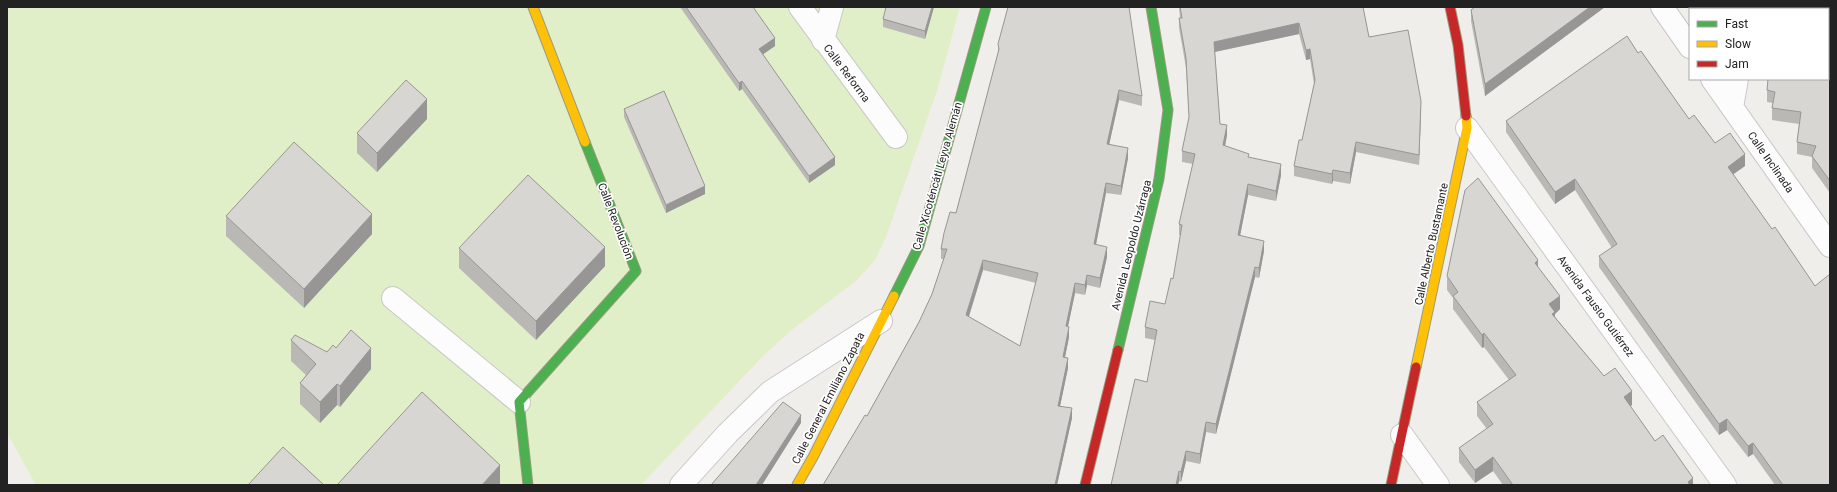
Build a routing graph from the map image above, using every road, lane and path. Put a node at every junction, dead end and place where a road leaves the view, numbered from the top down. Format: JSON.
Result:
{"nodes":[{"id":1,"x":533,"y":7,"type":"edge"},
{"id":2,"x":800,"y":7,"type":"edge"},
{"id":3,"x":832,"y":7,"type":"edge"},
{"id":4,"x":986,"y":7,"type":"edge"},
{"id":5,"x":1151,"y":7,"type":"edge"},
{"id":6,"x":1450,"y":7,"type":"edge"},
{"id":7,"x":1662,"y":7,"type":"edge"},
{"id":8,"x":823,"y":40,"type":"junction"},
{"id":9,"x":1689,"y":46,"type":"edge"},
{"id":10,"x":1713,"y":80,"type":"edge"},
{"id":11,"x":1737,"y":80,"type":"edge"},
{"id":12,"x":1732,"y":107,"type":"junction"},
{"id":13,"x":1467,"y":128,"type":"junction"},
{"id":14,"x":896,"y":137,"type":"dead end"},
{"id":15,"x":1830,"y":246,"type":"edge"},
{"id":16,"x":393,"y":298,"type":"dead end"},
{"id":17,"x":881,"y":321,"type":"junction"},
{"id":18,"x":519,"y":402,"type":"junction"},
{"id":19,"x":1402,"y":436,"type":"junction"},
{"id":20,"x":528,"y":485,"type":"edge"},
{"id":21,"x":681,"y":485,"type":"edge"},
{"id":22,"x":797,"y":485,"type":"edge"},
{"id":23,"x":1084,"y":485,"type":"edge"},
{"id":24,"x":1392,"y":485,"type":"edge"},
{"id":25,"x":1438,"y":485,"type":"edge"},
{"id":26,"x":1725,"y":485,"type":"edge"}],
"edges":[{"from":1,"to":18,"type":"street","name":"Calle Revolución"},
{"from":2,"to":8,"type":"street","name":"Calle Reforma"},
{"from":3,"to":8,"type":"street"},
{"from":4,"to":17,"type":"street","name":"Calle Xicoténcátl Leyva Alemán"},
{"from":5,"to":23,"type":"street","name":"Avenida Leopoldo Uzárraga"},
{"from":6,"to":13,"type":"street","name":"Calle Alberto Bustamante"},
{"from":7,"to":9,"type":"street"},
{"from":8,"to":14,"type":"street","name":"Calle Reforma"},
{"from":10,"to":12,"type":"street","name":"Calle Inclinada"},
{"from":11,"to":12,"type":"street"},
{"from":12,"to":15,"type":"street","name":"Calle Inclinada"},
{"from":13,"to":19,"type":"street","name":"Calle Alberto Bustamante"},
{"from":13,"to":26,"type":"street","name":"Avenida Fausto Gutiérrez"},
{"from":16,"to":18,"type":"street"},
{"from":17,"to":21,"type":"street"},
{"from":17,"to":22,"type":"street","name":"Calle General Emiliano Zapata"},
{"from":18,"to":20,"type":"street"},
{"from":19,"to":24,"type":"street","name":"Calle Alberto Bustamante"},
{"from":19,"to":25,"type":"street"}]}
